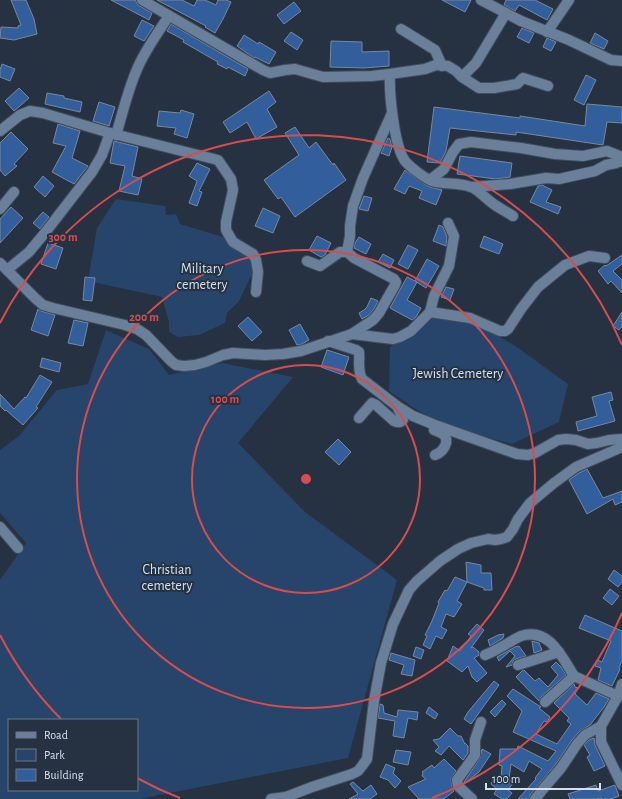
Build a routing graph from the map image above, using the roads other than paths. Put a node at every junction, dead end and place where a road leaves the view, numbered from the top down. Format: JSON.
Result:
{"nodes":[{"id":1,"x":142,"y":0,"type":"edge"},
{"id":2,"x":481,"y":0,"type":"edge"},
{"id":3,"x":569,"y":0,"type":"edge"},
{"id":4,"x":506,"y":13,"type":"junction"},
{"id":5,"x":168,"y":16,"type":"junction"},
{"id":6,"x":401,"y":30,"type":"dead end"},
{"id":7,"x":548,"y":32,"type":"junction"},
{"id":8,"x":622,"y":61,"type":"edge"},
{"id":9,"x":442,"y":66,"type":"junction"},
{"id":10,"x":390,"y":74,"type":"junction"},
{"id":11,"x":462,"y":77,"type":"junction"},
{"id":12,"x":548,"y":86,"type":"dead end"},
{"id":13,"x":392,"y":113,"type":"junction"},
{"id":14,"x":0,"y":131,"type":"edge"},
{"id":15,"x":113,"y":134,"type":"junction"},
{"id":16,"x":622,"y":157,"type":"edge"},
{"id":17,"x":622,"y":161,"type":"edge"},
{"id":18,"x":430,"y":180,"type":"junction"},
{"id":19,"x":472,"y":187,"type":"junction"},
{"id":20,"x":14,"y":192,"type":"dead end"},
{"id":21,"x":0,"y":209,"type":"edge"},
{"id":22,"x":513,"y":216,"type":"dead end"},
{"id":23,"x":448,"y":223,"type":"dead end"},
{"id":24,"x":348,"y":252,"type":"junction"},
{"id":25,"x":605,"y":258,"type":"dead end"},
{"id":26,"x":306,"y":261,"type":"dead end"},
{"id":27,"x":3,"y":267,"type":"edge"},
{"id":28,"x":256,"y":292,"type":"dead end"},
{"id":29,"x":430,"y":312,"type":"junction"},
{"id":30,"x":352,"y":334,"type":"junction"},
{"id":31,"x":328,"y":341,"type":"junction"},
{"id":32,"x":397,"y":406,"type":"junction"},
{"id":33,"x":359,"y":418,"type":"dead end"},
{"id":34,"x":403,"y":420,"type":"junction"},
{"id":35,"x":622,"y":439,"type":"edge"},
{"id":36,"x":622,"y":447,"type":"edge"},
{"id":37,"x":435,"y":455,"type":"dead end"},
{"id":38,"x":0,"y":527,"type":"edge"},
{"id":39,"x":18,"y":548,"type":"dead end"},
{"id":40,"x":559,"y":652,"type":"junction"},
{"id":41,"x":485,"y":656,"type":"dead end"},
{"id":42,"x":518,"y":665,"type":"dead end"},
{"id":43,"x":574,"y":676,"type":"junction"},
{"id":44,"x":622,"y":684,"type":"edge"},
{"id":45,"x":618,"y":696,"type":"junction"},
{"id":46,"x":545,"y":702,"type":"dead end"},
{"id":47,"x":481,"y":722,"type":"dead end"},
{"id":48,"x":601,"y":726,"type":"junction"},
{"id":49,"x":622,"y":785,"type":"edge"},
{"id":50,"x":271,"y":799,"type":"edge"},
{"id":51,"x":472,"y":799,"type":"edge"},
{"id":52,"x":535,"y":799,"type":"edge"}],
"edges":[{"from":1,"to":5,"type":"street"},
{"from":2,"to":4,"type":"street"},
{"from":3,"to":7,"type":"street"},
{"from":4,"to":7,"type":"street"},
{"from":4,"to":11,"type":"street"},
{"from":5,"to":10,"type":"street"},
{"from":5,"to":15,"type":"street"},
{"from":6,"to":9,"type":"street"},
{"from":7,"to":8,"type":"street"},
{"from":9,"to":10,"type":"street"},
{"from":9,"to":11,"type":"street"},
{"from":10,"to":13,"type":"street"},
{"from":11,"to":12,"type":"street"},
{"from":13,"to":18,"type":"street"},
{"from":13,"to":24,"type":"street"},
{"from":14,"to":15,"type":"street"},
{"from":15,"to":27,"type":"street"},
{"from":15,"to":28,"type":"street"},
{"from":16,"to":18,"type":"street"},
{"from":17,"to":19,"type":"street"},
{"from":18,"to":19,"type":"street"},
{"from":19,"to":22,"type":"street"},
{"from":20,"to":21,"type":"street"},
{"from":23,"to":29,"type":"street"},
{"from":24,"to":26,"type":"street"},
{"from":24,"to":30,"type":"street"},
{"from":25,"to":29,"type":"street"},
{"from":27,"to":31,"type":"street"},
{"from":29,"to":30,"type":"street"},
{"from":30,"to":31,"type":"street"},
{"from":31,"to":32,"type":"street"},
{"from":32,"to":34,"type":"street"},
{"from":32,"to":35,"type":"street"},
{"from":33,"to":34,"type":"street"},
{"from":34,"to":37,"type":"street"},
{"from":36,"to":50,"type":"street"},
{"from":38,"to":39,"type":"street"},
{"from":40,"to":41,"type":"street"},
{"from":40,"to":42,"type":"street"},
{"from":40,"to":43,"type":"street"},
{"from":43,"to":45,"type":"street"},
{"from":43,"to":46,"type":"street"},
{"from":44,"to":45,"type":"street"},
{"from":45,"to":48,"type":"street"},
{"from":47,"to":51,"type":"street"},
{"from":48,"to":49,"type":"street"},
{"from":48,"to":52,"type":"street"}]}
